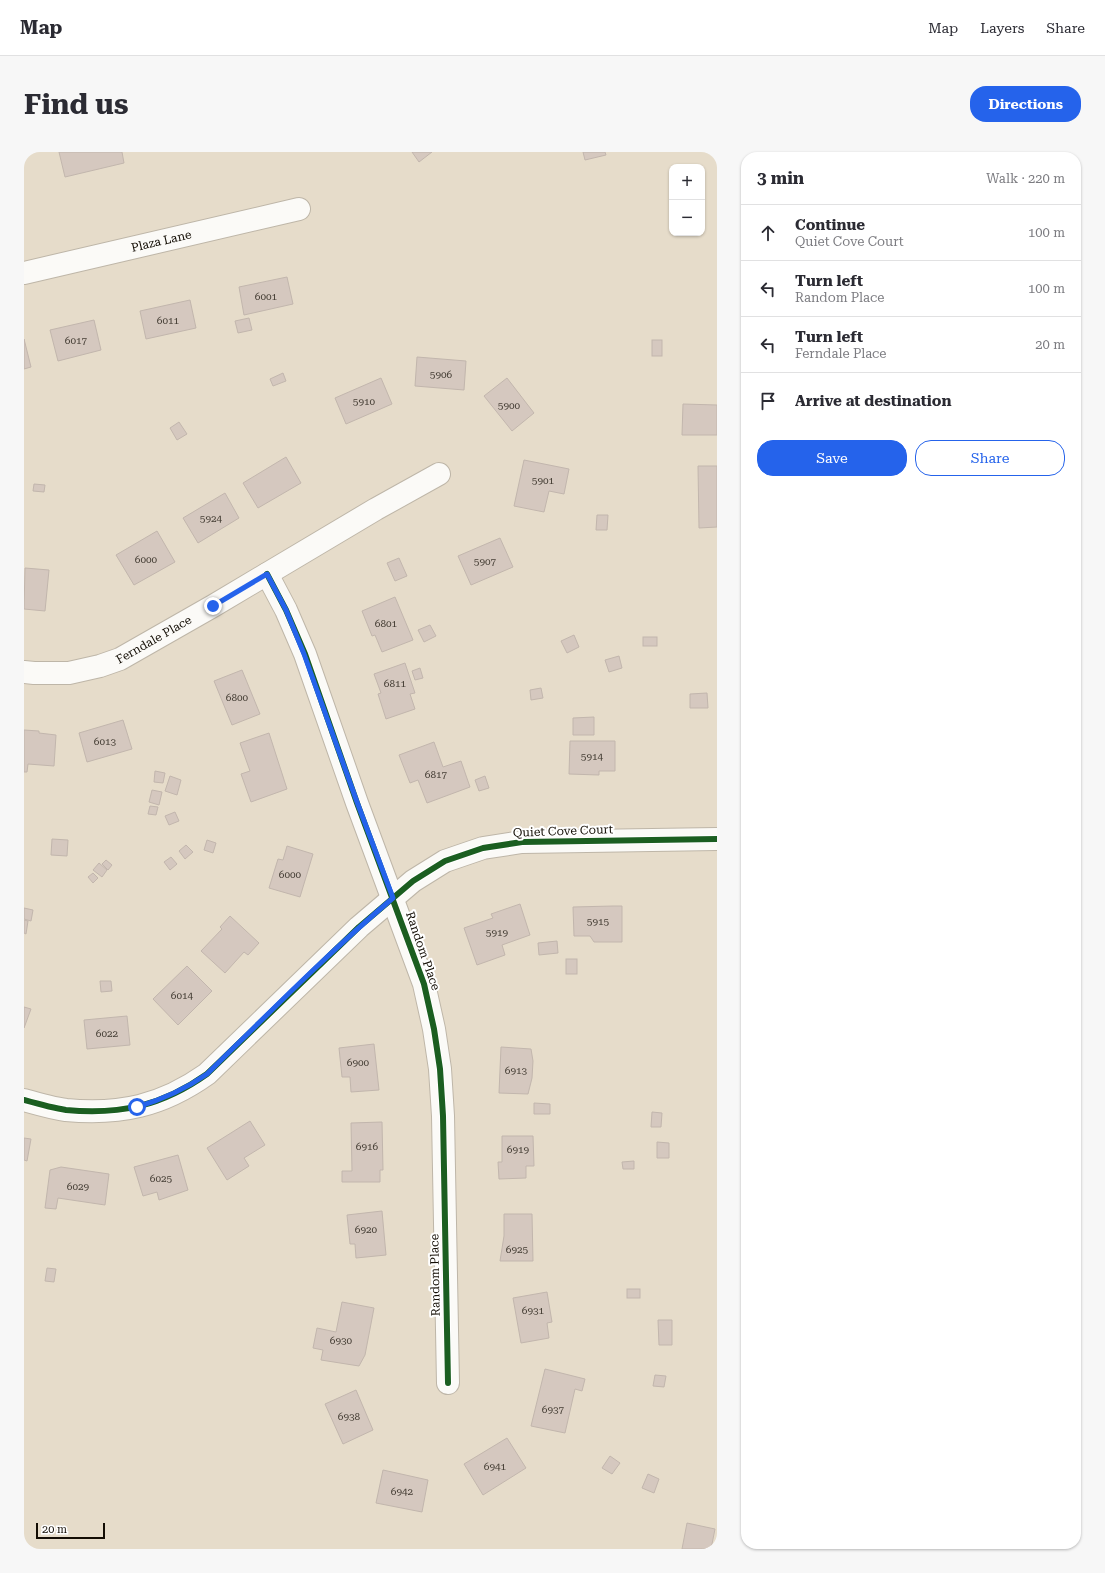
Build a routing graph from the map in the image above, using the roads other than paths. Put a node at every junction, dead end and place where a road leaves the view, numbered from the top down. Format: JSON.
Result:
{"nodes":[{"id":1,"x":299,"y":209,"type":"dead end"},
{"id":2,"x":24,"y":273,"type":"edge"},
{"id":3,"x":439,"y":474,"type":"dead end"},
{"id":4,"x":267,"y":574,"type":"junction"},
{"id":5,"x":24,"y":672,"type":"edge"},
{"id":6,"x":717,"y":839,"type":"edge"},
{"id":7,"x":393,"y":898,"type":"junction"},
{"id":8,"x":24,"y":1100,"type":"edge"},
{"id":9,"x":448,"y":1383,"type":"dead end"}],
"edges":[{"from":1,"to":2,"type":"street","name":"Plaza Lane"},
{"from":3,"to":4,"type":"street","name":"Ferndale Place"},
{"from":4,"to":5,"type":"street","name":"Ferndale Place"},
{"from":4,"to":7,"type":"street","name":"Random Place"},
{"from":6,"to":7,"type":"street","name":"Quiet Cove Court"},
{"from":7,"to":8,"type":"street","name":"Quiet Cove Court"},
{"from":7,"to":9,"type":"street","name":"Random Place"}]}
